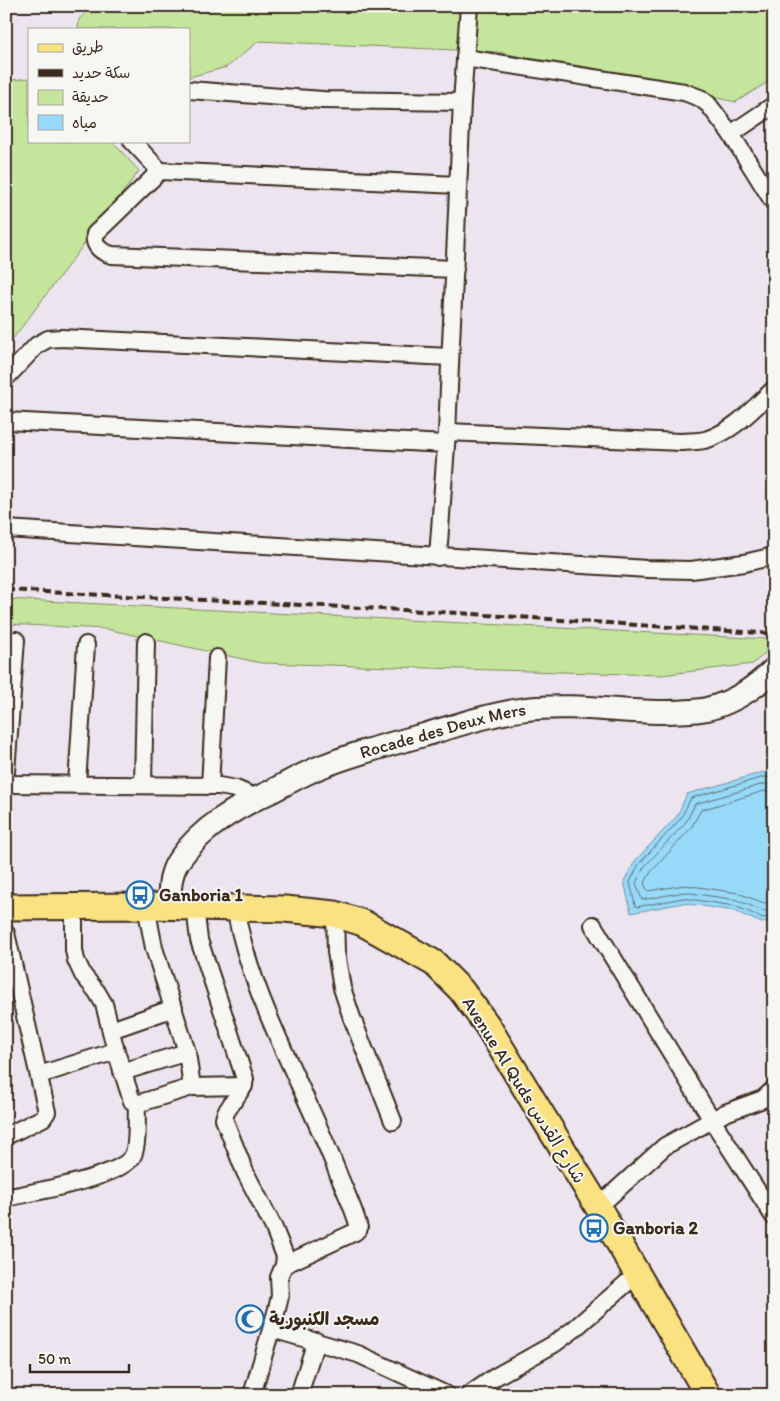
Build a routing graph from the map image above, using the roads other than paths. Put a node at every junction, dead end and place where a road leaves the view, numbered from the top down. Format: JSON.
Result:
{"nodes":[{"id":1,"x":468,"y":6,"type":"edge"},
{"id":2,"x":466,"y":58,"type":"junction"},
{"id":3,"x":190,"y":90,"type":"edge"},
{"id":4,"x":462,"y":102,"type":"junction"},
{"id":5,"x":774,"y":105,"type":"edge"},
{"id":6,"x":730,"y":134,"type":"junction"},
{"id":7,"x":133,"y":142,"type":"edge"},
{"id":8,"x":160,"y":170,"type":"junction"},
{"id":9,"x":458,"y":186,"type":"junction"},
{"id":10,"x":774,"y":203,"type":"edge"},
{"id":11,"x":456,"y":269,"type":"junction"},
{"id":12,"x":450,"y":357,"type":"junction"},
{"id":13,"x":6,"y":378,"type":"edge"},
{"id":14,"x":774,"y":389,"type":"edge"},
{"id":15,"x":6,"y":421,"type":"edge"},
{"id":16,"x":447,"y":438,"type":"junction"},
{"id":17,"x":6,"y":530,"type":"edge"},
{"id":18,"x":774,"y":556,"type":"edge"},
{"id":19,"x":438,"y":557,"type":"junction"},
{"id":20,"x":16,"y":640,"type":"dead end"},
{"id":21,"x":146,"y":642,"type":"dead end"},
{"id":22,"x":86,"y":645,"type":"dead end"},
{"id":23,"x":217,"y":658,"type":"dead end"},
{"id":24,"x":774,"y":669,"type":"edge"},
{"id":25,"x":6,"y":772,"type":"edge"},
{"id":26,"x":6,"y":784,"type":"edge"},
{"id":27,"x":76,"y":784,"type":"junction"},
{"id":28,"x":143,"y":785,"type":"junction"},
{"id":29,"x":210,"y":786,"type":"junction"},
{"id":30,"x":257,"y":798,"type":"junction"},
{"id":31,"x":6,"y":906,"type":"edge"},
{"id":32,"x":74,"y":907,"type":"junction"},
{"id":33,"x":158,"y":907,"type":"junction"},
{"id":34,"x":195,"y":907,"type":"junction"},
{"id":35,"x":235,"y":908,"type":"junction"},
{"id":36,"x":335,"y":914,"type":"junction"},
{"id":37,"x":592,"y":925,"type":"dead end"},
{"id":38,"x":6,"y":933,"type":"edge"},
{"id":39,"x":174,"y":1008,"type":"junction"},
{"id":40,"x":111,"y":1030,"type":"junction"},
{"id":41,"x":116,"y":1052,"type":"junction"},
{"id":42,"x":187,"y":1052,"type":"junction"},
{"id":43,"x":122,"y":1072,"type":"junction"},
{"id":44,"x":39,"y":1075,"type":"junction"},
{"id":45,"x":192,"y":1086,"type":"junction"},
{"id":46,"x":244,"y":1086,"type":"junction"},
{"id":47,"x":774,"y":1089,"type":"edge"},
{"id":48,"x":137,"y":1104,"type":"junction"},
{"id":49,"x":712,"y":1120,"type":"junction"},
{"id":50,"x":393,"y":1121,"type":"dead end"},
{"id":51,"x":6,"y":1136,"type":"edge"},
{"id":52,"x":6,"y":1198,"type":"edge"},
{"id":53,"x":598,"y":1206,"type":"junction"},
{"id":54,"x":774,"y":1217,"type":"edge"},
{"id":55,"x":284,"y":1265,"type":"junction"},
{"id":56,"x":637,"y":1274,"type":"junction"},
{"id":57,"x":272,"y":1329,"type":"junction"},
{"id":58,"x":316,"y":1341,"type":"junction"},
{"id":59,"x":252,"y":1395,"type":"edge"},
{"id":60,"x":299,"y":1395,"type":"edge"},
{"id":61,"x":447,"y":1395,"type":"edge"},
{"id":62,"x":469,"y":1395,"type":"edge"},
{"id":63,"x":708,"y":1395,"type":"edge"}],
"edges":[{"from":1,"to":2,"type":"street"},
{"from":2,"to":4,"type":"street"},
{"from":2,"to":6,"type":"street"},
{"from":3,"to":4,"type":"street"},
{"from":4,"to":9,"type":"street"},
{"from":5,"to":6,"type":"street"},
{"from":6,"to":10,"type":"street"},
{"from":7,"to":8,"type":"street"},
{"from":8,"to":9,"type":"street"},
{"from":8,"to":11,"type":"street"},
{"from":9,"to":11,"type":"street"},
{"from":11,"to":12,"type":"street"},
{"from":12,"to":13,"type":"street"},
{"from":12,"to":16,"type":"street"},
{"from":14,"to":16,"type":"street"},
{"from":15,"to":16,"type":"street"},
{"from":16,"to":19,"type":"street"},
{"from":17,"to":19,"type":"street"},
{"from":18,"to":19,"type":"street"},
{"from":20,"to":25,"type":"street"},
{"from":21,"to":28,"type":"street"},
{"from":22,"to":27,"type":"street"},
{"from":23,"to":29,"type":"street"},
{"from":24,"to":30,"type":"main road","name":"Rocade des Deux Mers"},
{"from":26,"to":27,"type":"street"},
{"from":27,"to":28,"type":"street"},
{"from":28,"to":29,"type":"street"},
{"from":29,"to":30,"type":"street"},
{"from":30,"to":33,"type":"main road","name":"Rocade des Deux Mers"},
{"from":31,"to":32,"type":"main road","name":"Avenue Al Quds شارع القدس"},
{"from":32,"to":33,"type":"main road","name":"Avenue Al Quds شارع القدس"},
{"from":32,"to":40,"type":"street"},
{"from":33,"to":34,"type":"main road","name":"Avenue Al Quds شارع القدس"},
{"from":33,"to":39,"type":"street"},
{"from":34,"to":35,"type":"main road","name":"Avenue Al Quds شارع القدس"},
{"from":34,"to":46,"type":"street"},
{"from":35,"to":36,"type":"main road","name":"Avenue Al Quds شارع القدس"},
{"from":35,"to":55,"type":"street"},
{"from":36,"to":50,"type":"street"},
{"from":36,"to":53,"type":"main road","name":"Avenue Al Quds شارع القدس"},
{"from":37,"to":49,"type":"street"},
{"from":38,"to":44,"type":"street"},
{"from":39,"to":40,"type":"street"},
{"from":39,"to":42,"type":"street"},
{"from":40,"to":41,"type":"street"},
{"from":41,"to":43,"type":"street"},
{"from":41,"to":44,"type":"street"},
{"from":42,"to":43,"type":"street"},
{"from":42,"to":45,"type":"street"},
{"from":43,"to":48,"type":"street"},
{"from":44,"to":51,"type":"street"},
{"from":45,"to":46,"type":"street"},
{"from":45,"to":48,"type":"street"},
{"from":46,"to":55,"type":"street"},
{"from":47,"to":49,"type":"street"},
{"from":48,"to":52,"type":"street"},
{"from":49,"to":53,"type":"street"},
{"from":49,"to":54,"type":"street"},
{"from":53,"to":56,"type":"main road","name":"Avenue Al Quds شارع القدس"},
{"from":55,"to":57,"type":"street"},
{"from":56,"to":62,"type":"street"},
{"from":56,"to":63,"type":"main road","name":"Avenue Al Quds شارع القدس"},
{"from":57,"to":58,"type":"street"},
{"from":57,"to":59,"type":"street"},
{"from":58,"to":60,"type":"street"},
{"from":58,"to":61,"type":"street"}]}
